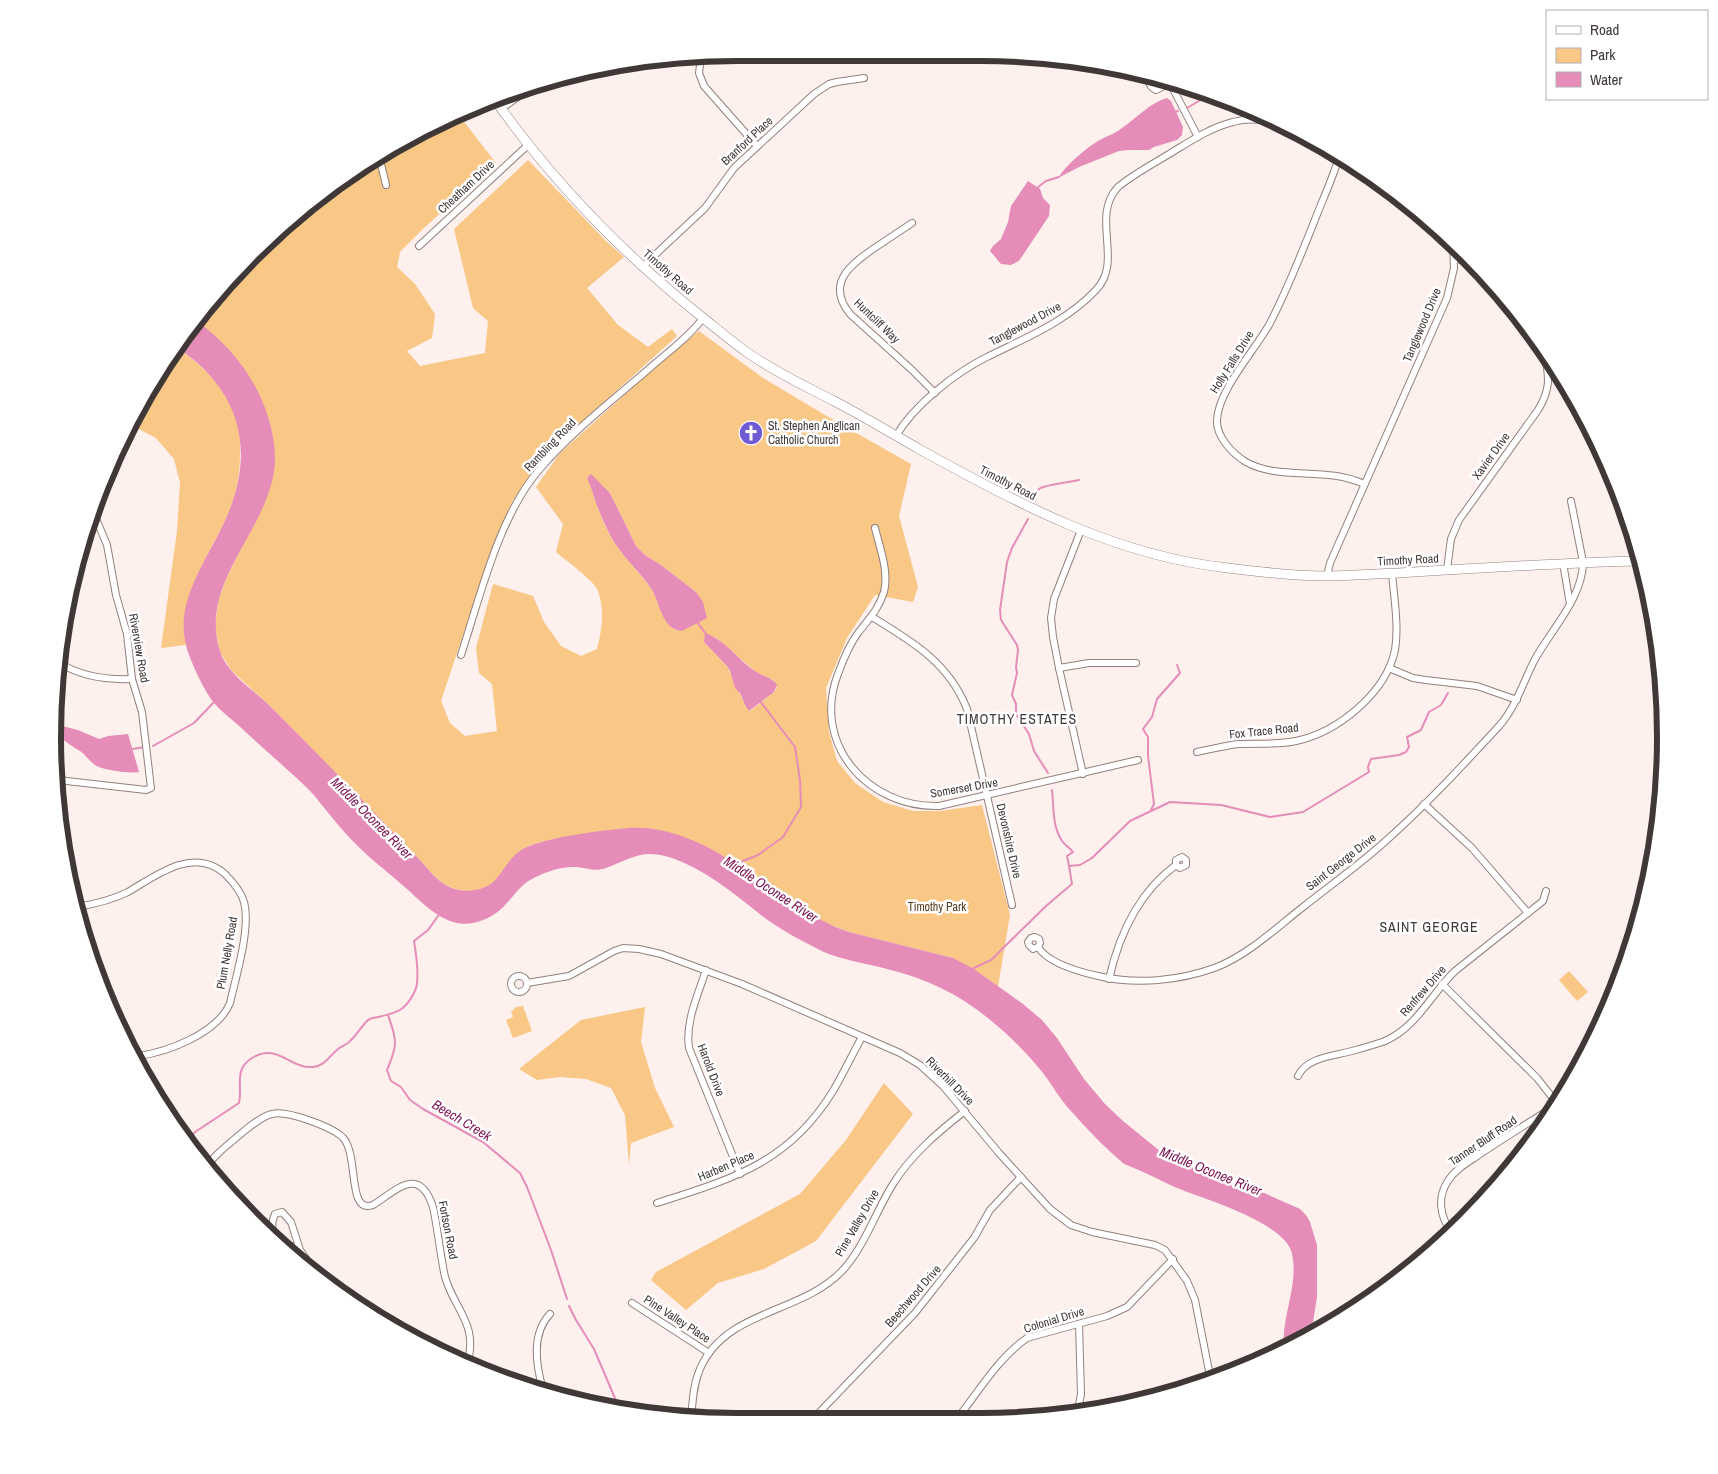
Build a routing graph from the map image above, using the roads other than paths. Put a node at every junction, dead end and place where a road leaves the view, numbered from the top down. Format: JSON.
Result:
{"nodes":[{"id":1,"x":700,"y":63,"type":"edge"},
{"id":2,"x":864,"y":78,"type":"dead end"},
{"id":3,"x":1149,"y":82,"type":"edge"},
{"id":4,"x":1163,"y":86,"type":"edge"},
{"id":5,"x":1176,"y":90,"type":"edge"},
{"id":6,"x":515,"y":99,"type":"edge"},
{"id":7,"x":498,"y":105,"type":"edge"},
{"id":8,"x":501,"y":109,"type":"junction"},
{"id":9,"x":1259,"y":122,"type":"edge"},
{"id":10,"x":1198,"y":137,"type":"junction"},
{"id":11,"x":528,"y":145,"type":"junction"},
{"id":12,"x":757,"y":146,"type":"junction"},
{"id":13,"x":381,"y":163,"type":"edge"},
{"id":14,"x":1337,"y":163,"type":"edge"},
{"id":15,"x":386,"y":185,"type":"dead end"},
{"id":16,"x":912,"y":223,"type":"dead end"},
{"id":17,"x":419,"y":246,"type":"dead end"},
{"id":18,"x":1454,"y":255,"type":"edge"},
{"id":19,"x":1455,"y":259,"type":"junction"},
{"id":20,"x":1460,"y":260,"type":"edge"},
{"id":21,"x":642,"y":267,"type":"junction"},
{"id":22,"x":703,"y":318,"type":"junction"},
{"id":23,"x":1547,"y":368,"type":"edge"},
{"id":24,"x":935,"y":393,"type":"junction"},
{"id":25,"x":896,"y":436,"type":"junction"},
{"id":26,"x":1364,"y":484,"type":"junction"},
{"id":27,"x":1571,"y":501,"type":"dead end"},
{"id":28,"x":97,"y":520,"type":"edge"},
{"id":29,"x":875,"y":528,"type":"dead end"},
{"id":30,"x":1081,"y":530,"type":"junction"},
{"id":31,"x":1634,"y":561,"type":"edge"},
{"id":32,"x":1582,"y":562,"type":"junction"},
{"id":33,"x":1563,"y":564,"type":"junction"},
{"id":34,"x":1447,"y":570,"type":"junction"},
{"id":35,"x":1392,"y":573,"type":"junction"},
{"id":36,"x":1327,"y":576,"type":"junction"},
{"id":37,"x":1570,"y":604,"type":"junction"},
{"id":38,"x":872,"y":617,"type":"junction"},
{"id":39,"x":461,"y":655,"type":"dead end"},
{"id":40,"x":1136,"y":663,"type":"dead end"},
{"id":41,"x":65,"y":666,"type":"edge"},
{"id":42,"x":1058,"y":668,"type":"junction"},
{"id":43,"x":1389,"y":668,"type":"junction"},
{"id":44,"x":132,"y":679,"type":"junction"},
{"id":45,"x":1517,"y":700,"type":"junction"},
{"id":46,"x":1197,"y":752,"type":"dead end"},
{"id":47,"x":1138,"y":760,"type":"dead end"},
{"id":48,"x":1083,"y":774,"type":"junction"},
{"id":49,"x":63,"y":781,"type":"edge"},
{"id":50,"x":987,"y":796,"type":"junction"},
{"id":51,"x":1424,"y":804,"type":"junction"},
{"id":52,"x":1176,"y":865,"type":"dead end"},
{"id":53,"x":1546,"y":891,"type":"dead end"},
{"id":54,"x":1012,"y":905,"type":"dead end"},
{"id":55,"x":83,"y":906,"type":"edge"},
{"id":56,"x":1528,"y":913,"type":"junction"},
{"id":57,"x":1038,"y":947,"type":"dead end"},
{"id":58,"x":706,"y":970,"type":"junction"},
{"id":59,"x":1110,"y":979,"type":"junction"},
{"id":60,"x":527,"y":983,"type":"dead end"},
{"id":61,"x":1442,"y":984,"type":"junction"},
{"id":62,"x":862,"y":1037,"type":"junction"},
{"id":63,"x":141,"y":1055,"type":"edge"},
{"id":64,"x":1298,"y":1076,"type":"dead end"},
{"id":65,"x":1552,"y":1097,"type":"edge"},
{"id":66,"x":965,"y":1111,"type":"junction"},
{"id":67,"x":1541,"y":1115,"type":"edge"},
{"id":68,"x":211,"y":1160,"type":"edge"},
{"id":69,"x":740,"y":1174,"type":"junction"},
{"id":70,"x":1021,"y":1177,"type":"junction"},
{"id":71,"x":657,"y":1204,"type":"dead end"},
{"id":72,"x":1447,"y":1226,"type":"edge"},
{"id":73,"x":272,"y":1228,"type":"edge"},
{"id":74,"x":293,"y":1246,"type":"edge"},
{"id":75,"x":300,"y":1250,"type":"junction"},
{"id":76,"x":304,"y":1255,"type":"edge"},
{"id":77,"x":1173,"y":1259,"type":"junction"},
{"id":78,"x":632,"y":1303,"type":"dead end"},
{"id":79,"x":550,"y":1314,"type":"dead end"},
{"id":80,"x":1079,"y":1324,"type":"junction"},
{"id":81,"x":709,"y":1353,"type":"junction"},
{"id":82,"x":469,"y":1357,"type":"edge"},
{"id":83,"x":1210,"y":1373,"type":"edge"},
{"id":84,"x":542,"y":1384,"type":"edge"},
{"id":85,"x":1079,"y":1405,"type":"edge"},
{"id":86,"x":692,"y":1411,"type":"edge"},
{"id":87,"x":819,"y":1413,"type":"edge"},
{"id":88,"x":961,"y":1413,"type":"edge"}],
"edges":[{"from":1,"to":12,"type":"street"},
{"from":2,"to":12,"type":"street","name":"Branford Place"},
{"from":3,"to":4,"type":"street"},
{"from":5,"to":10,"type":"street"},
{"from":6,"to":8,"type":"street"},
{"from":7,"to":8,"type":"main road","name":"Timothy Road"},
{"from":8,"to":11,"type":"main road","name":"Timothy Road"},
{"from":9,"to":10,"type":"street","name":"Tanglewood Drive"},
{"from":10,"to":24,"type":"street","name":"Tanglewood Drive"},
{"from":11,"to":17,"type":"street","name":"Cheatham Drive"},
{"from":11,"to":21,"type":"main road","name":"Timothy Road"},
{"from":12,"to":21,"type":"street","name":"Branford Place"},
{"from":13,"to":15,"type":"street"},
{"from":14,"to":26,"type":"street","name":"Holly Falls Drive"},
{"from":16,"to":24,"type":"street","name":"Huntcliff Way"},
{"from":18,"to":19,"type":"street","name":"Tanglewood Drive"},
{"from":19,"to":20,"type":"street"},
{"from":19,"to":26,"type":"street","name":"Tanglewood Drive"},
{"from":21,"to":22,"type":"main road","name":"Timothy Road"},
{"from":22,"to":25,"type":"main road","name":"Timothy Road"},
{"from":22,"to":39,"type":"street","name":"Rambling Road"},
{"from":23,"to":34,"type":"street","name":"Xavier Drive"},
{"from":24,"to":25,"type":"street","name":"Tanglewood Drive"},
{"from":25,"to":30,"type":"main road","name":"Timothy Road"},
{"from":26,"to":36,"type":"street","name":"Tanglewood Drive"},
{"from":27,"to":32,"type":"street"},
{"from":28,"to":44,"type":"street","name":"Riverview Road"},
{"from":29,"to":38,"type":"street","name":"Somerset Drive"},
{"from":30,"to":36,"type":"main road","name":"Timothy Road"},
{"from":30,"to":42,"type":"street"},
{"from":31,"to":32,"type":"main road","name":"Timothy Road"},
{"from":32,"to":33,"type":"main road","name":"Timothy Road"},
{"from":32,"to":37,"type":"street","name":"Saint George Drive"},
{"from":33,"to":34,"type":"main road","name":"Timothy Road"},
{"from":33,"to":37,"type":"street"},
{"from":34,"to":35,"type":"main road","name":"Timothy Road"},
{"from":35,"to":36,"type":"main road","name":"Timothy Road"},
{"from":35,"to":43,"type":"street","name":"Fox Trace Road"},
{"from":37,"to":45,"type":"street","name":"Saint George Drive"},
{"from":38,"to":50,"type":"street","name":"Devonshire Drive"},
{"from":38,"to":50,"type":"street","name":"Somerset Drive"},
{"from":40,"to":42,"type":"street"},
{"from":41,"to":44,"type":"street"},
{"from":42,"to":48,"type":"street"},
{"from":43,"to":45,"type":"street"},
{"from":43,"to":46,"type":"street","name":"Fox Trace Road"},
{"from":44,"to":49,"type":"street","name":"Riverview Road"},
{"from":45,"to":51,"type":"street","name":"Saint George Drive"},
{"from":47,"to":48,"type":"street","name":"Somerset Drive"},
{"from":48,"to":50,"type":"street","name":"Somerset Drive"},
{"from":50,"to":54,"type":"street","name":"Devonshire Drive"},
{"from":51,"to":56,"type":"street"},
{"from":51,"to":59,"type":"street","name":"Saint George Drive"},
{"from":52,"to":59,"type":"street"},
{"from":53,"to":56,"type":"street","name":"Renfrew Drive"},
{"from":55,"to":63,"type":"street","name":"Plum Nelly Road"},
{"from":56,"to":61,"type":"street","name":"Renfrew Drive"},
{"from":57,"to":59,"type":"street","name":"Saint George Drive"},
{"from":58,"to":60,"type":"street","name":"Riverhill Drive"},
{"from":58,"to":62,"type":"street","name":"Riverhill Drive"},
{"from":58,"to":69,"type":"street","name":"Harold Drive"},
{"from":61,"to":64,"type":"street","name":"Renfrew Drive"},
{"from":61,"to":65,"type":"street"},
{"from":62,"to":66,"type":"street","name":"Riverhill Drive"},
{"from":62,"to":69,"type":"street","name":"Harben Place"},
{"from":66,"to":70,"type":"street","name":"Riverhill Drive"},
{"from":66,"to":81,"type":"street","name":"Pine Valley Drive"},
{"from":67,"to":72,"type":"street","name":"Tanner Bluff Road"},
{"from":68,"to":82,"type":"street","name":"Fortson Road"},
{"from":69,"to":71,"type":"street","name":"Harben Place"},
{"from":70,"to":77,"type":"street","name":"Riverhill Drive"},
{"from":70,"to":87,"type":"street","name":"Beechwood Drive"},
{"from":73,"to":75,"type":"street"},
{"from":74,"to":75,"type":"street"},
{"from":75,"to":76,"type":"street"},
{"from":77,"to":80,"type":"street","name":"Colonial Drive"},
{"from":77,"to":83,"type":"street","name":"Riverhill Drive"},
{"from":78,"to":81,"type":"street","name":"Pine Valley Place"},
{"from":79,"to":84,"type":"street"},
{"from":80,"to":85,"type":"street"},
{"from":80,"to":88,"type":"street","name":"Colonial Drive"},
{"from":81,"to":86,"type":"street","name":"Pine Valley Drive"}]}
